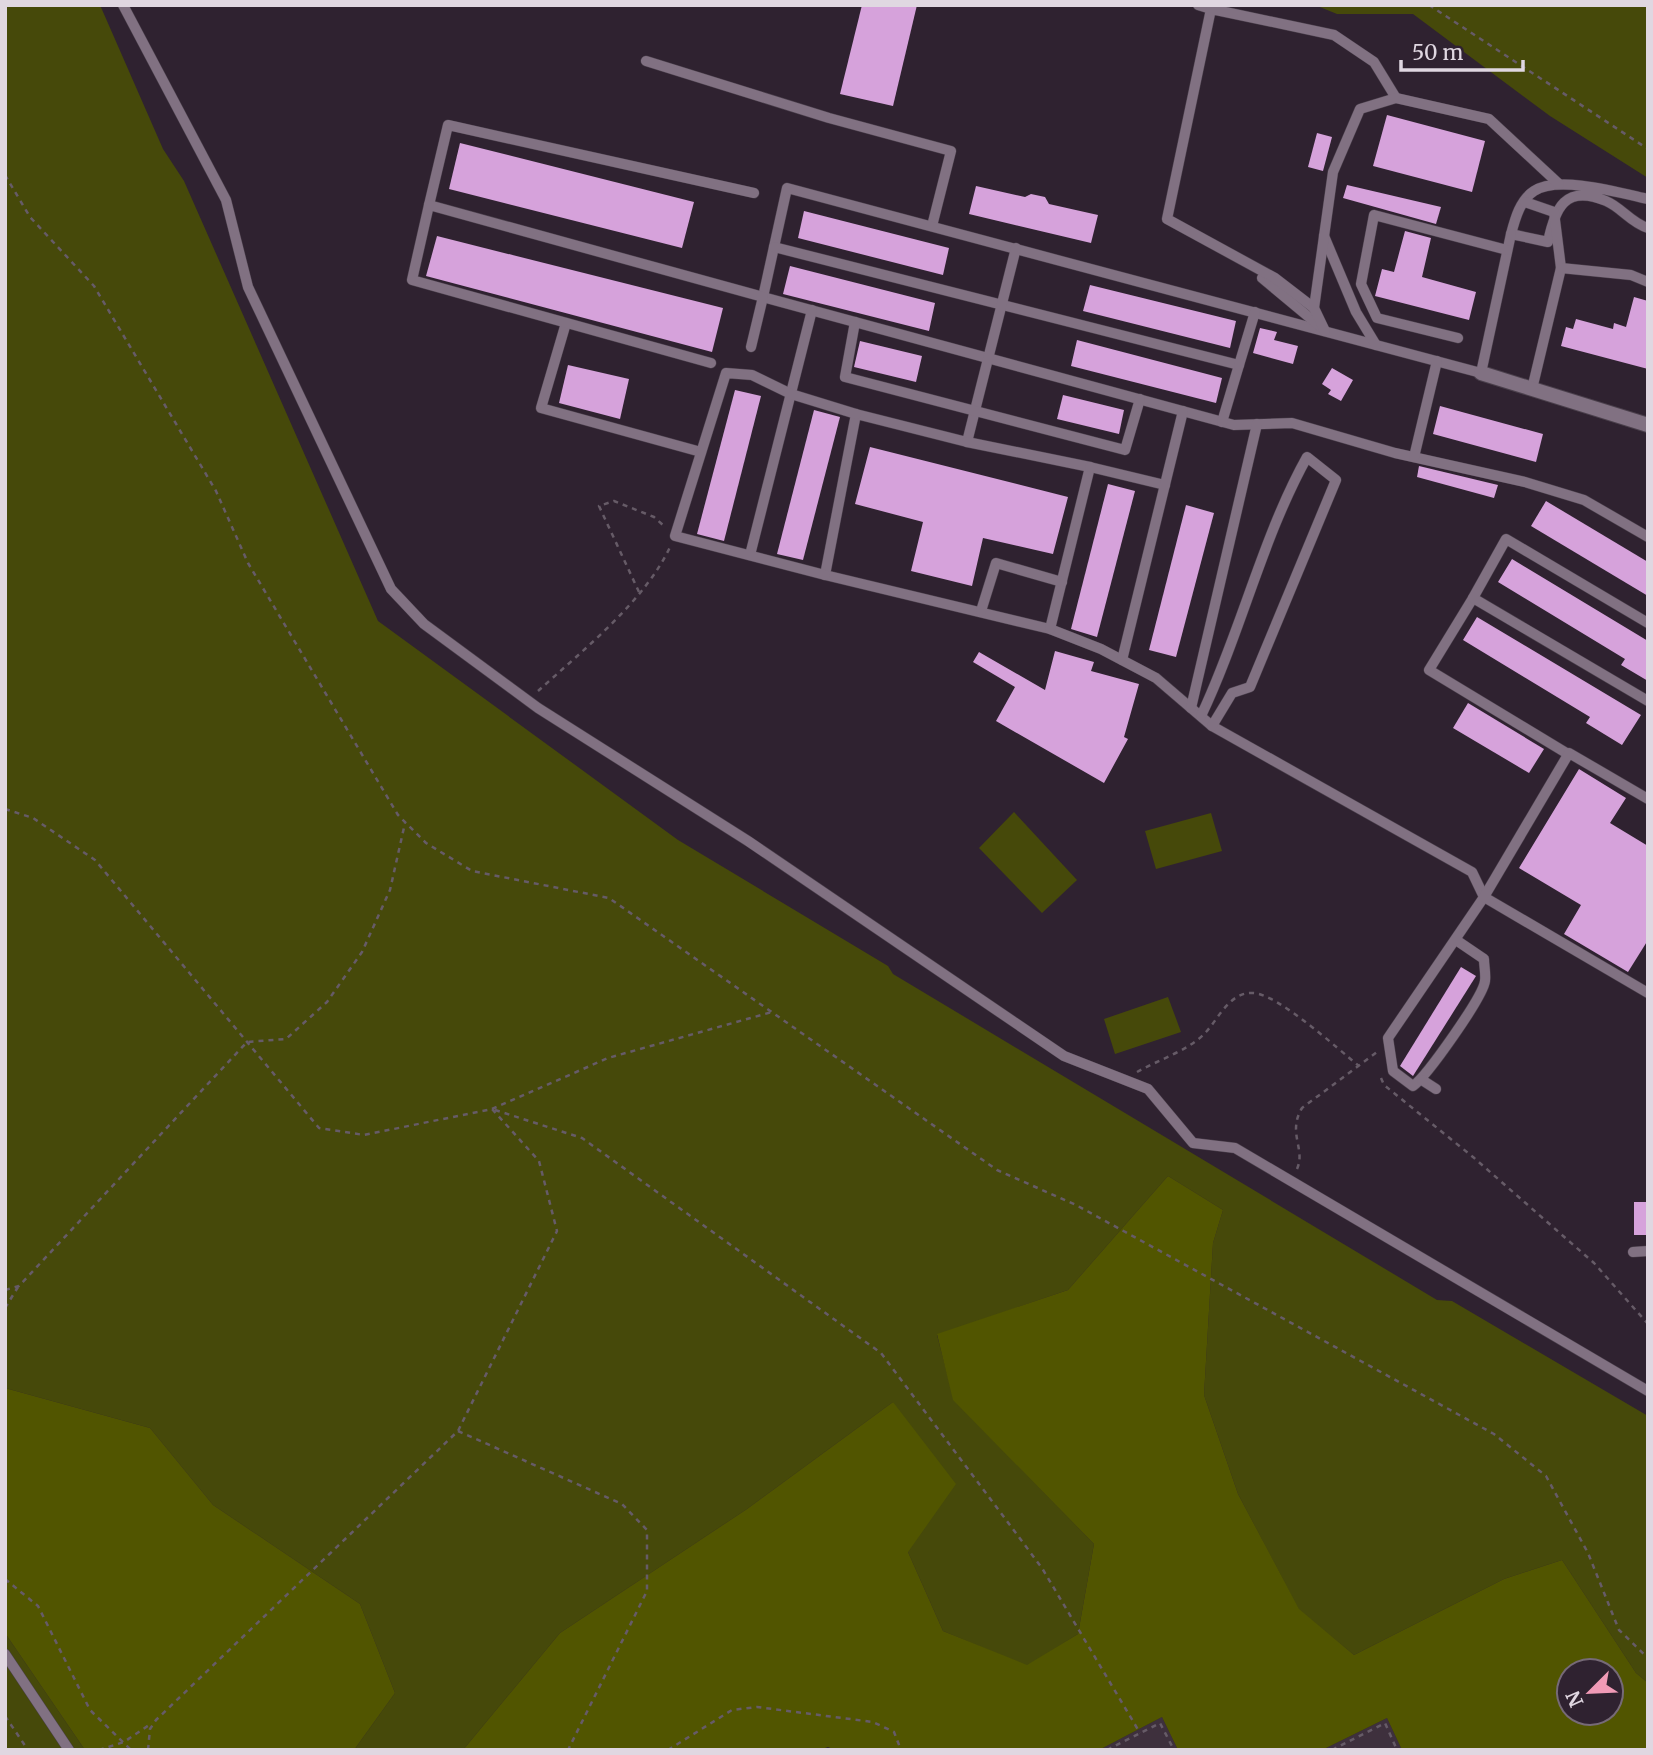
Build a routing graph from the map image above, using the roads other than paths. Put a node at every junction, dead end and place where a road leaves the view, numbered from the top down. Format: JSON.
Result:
{"nodes":[{"id":1,"x":123,"y":5,"type":"edge"},
{"id":2,"x":1198,"y":5,"type":"edge"},
{"id":3,"x":1211,"y":9,"type":"junction"},
{"id":4,"x":646,"y":61,"type":"dead end"},
{"id":5,"x":1396,"y":98,"type":"junction"},
{"id":6,"x":1559,"y":184,"type":"junction"},
{"id":7,"x":754,"y":193,"type":"dead end"},
{"id":8,"x":1648,"y":199,"type":"edge"},
{"id":9,"x":1525,"y":202,"type":"junction"},
{"id":10,"x":429,"y":205,"type":"junction"},
{"id":11,"x":1554,"y":212,"type":"junction"},
{"id":12,"x":932,"y":226,"type":"junction"},
{"id":13,"x":1648,"y":228,"type":"edge"},
{"id":14,"x":1511,"y":234,"type":"junction"},
{"id":15,"x":1324,"y":236,"type":"junction"},
{"id":16,"x":774,"y":247,"type":"junction"},
{"id":17,"x":1016,"y":248,"type":"junction"},
{"id":18,"x":1507,"y":250,"type":"junction"},
{"id":19,"x":1561,"y":268,"type":"junction"},
{"id":20,"x":1262,"y":278,"type":"dead end"},
{"id":21,"x":1648,"y":282,"type":"edge"},
{"id":22,"x":763,"y":297,"type":"junction"},
{"id":23,"x":1002,"y":306,"type":"junction"},
{"id":24,"x":1314,"y":308,"type":"junction"},
{"id":25,"x":812,"y":310,"type":"junction"},
{"id":26,"x":1255,"y":312,"type":"junction"},
{"id":27,"x":855,"y":322,"type":"junction"},
{"id":28,"x":566,"y":323,"type":"junction"},
{"id":29,"x":1325,"y":331,"type":"junction"},
{"id":30,"x":1458,"y":338,"type":"dead end"},
{"id":31,"x":1376,"y":345,"type":"junction"},
{"id":32,"x":751,"y":348,"type":"dead end"},
{"id":33,"x":989,"y":358,"type":"junction"},
{"id":34,"x":1437,"y":361,"type":"junction"},
{"id":35,"x":711,"y":363,"type":"dead end"},
{"id":36,"x":1239,"y":365,"type":"junction"},
{"id":37,"x":1480,"y":373,"type":"junction"},
{"id":38,"x":1532,"y":389,"type":"junction"},
{"id":39,"x":791,"y":394,"type":"junction"},
{"id":40,"x":1140,"y":399,"type":"junction"},
{"id":41,"x":975,"y":411,"type":"junction"},
{"id":42,"x":1183,"y":411,"type":"junction"},
{"id":43,"x":856,"y":414,"type":"junction"},
{"id":44,"x":1222,"y":422,"type":"junction"},
{"id":45,"x":1257,"y":424,"type":"junction"},
{"id":46,"x":1648,"y":425,"type":"edge"},
{"id":47,"x":967,"y":442,"type":"junction"},
{"id":48,"x":701,"y":452,"type":"junction"},
{"id":49,"x":1413,"y":457,"type":"junction"},
{"id":50,"x":1090,"y":467,"type":"junction"},
{"id":51,"x":1165,"y":485,"type":"junction"},
{"id":52,"x":1648,"y":537,"type":"edge"},
{"id":53,"x":750,"y":555,"type":"junction"},
{"id":54,"x":825,"y":575,"type":"junction"},
{"id":55,"x":1062,"y":582,"type":"junction"},
{"id":56,"x":1473,"y":598,"type":"junction"},
{"id":57,"x":981,"y":611,"type":"junction"},
{"id":58,"x":1648,"y":623,"type":"edge"},
{"id":59,"x":1050,"y":629,"type":"junction"},
{"id":60,"x":1122,"y":660,"type":"junction"},
{"id":61,"x":1648,"y":701,"type":"edge"},
{"id":62,"x":1191,"y":708,"type":"junction"},
{"id":63,"x":1200,"y":716,"type":"junction"},
{"id":64,"x":1212,"y":726,"type":"junction"},
{"id":65,"x":1568,"y":754,"type":"junction"},
{"id":66,"x":1648,"y":799,"type":"edge"},
{"id":67,"x":1484,"y":897,"type":"junction"},
{"id":68,"x":1456,"y":940,"type":"junction"},
{"id":69,"x":1648,"y":993,"type":"edge"},
{"id":70,"x":1422,"y":1080,"type":"junction"},
{"id":71,"x":1436,"y":1089,"type":"dead end"},
{"id":72,"x":1648,"y":1251,"type":"edge"},
{"id":73,"x":1633,"y":1252,"type":"dead end"},
{"id":74,"x":1648,"y":1391,"type":"edge"},
{"id":75,"x":5,"y":1654,"type":"edge"},
{"id":76,"x":69,"y":1750,"type":"edge"}],
"edges":[{"from":1,"to":74,"type":"lane"},
{"from":2,"to":3,"type":"lane"},
{"from":3,"to":5,"type":"lane"},
{"from":3,"to":24,"type":"lane"},
{"from":4,"to":12,"type":"lane"},
{"from":5,"to":6,"type":"lane"},
{"from":5,"to":15,"type":"lane"},
{"from":6,"to":8,"type":"lane"},
{"from":6,"to":9,"type":"lane"},
{"from":7,"to":10,"type":"lane"},
{"from":9,"to":11,"type":"lane"},
{"from":9,"to":14,"type":"lane"},
{"from":10,"to":22,"type":"lane"},
{"from":10,"to":28,"type":"lane"},
{"from":11,"to":13,"type":"lane"},
{"from":11,"to":14,"type":"lane"},
{"from":11,"to":19,"type":"lane"},
{"from":12,"to":16,"type":"lane"},
{"from":12,"to":17,"type":"lane"},
{"from":14,"to":18,"type":"lane"},
{"from":15,"to":24,"type":"lane"},
{"from":15,"to":31,"type":"lane"},
{"from":16,"to":22,"type":"lane"},
{"from":16,"to":23,"type":"lane"},
{"from":17,"to":23,"type":"lane"},
{"from":17,"to":26,"type":"lane"},
{"from":18,"to":30,"type":"lane"},
{"from":18,"to":37,"type":"lane"},
{"from":19,"to":21,"type":"lane"},
{"from":19,"to":38,"type":"lane"},
{"from":20,"to":29,"type":"lane"},
{"from":22,"to":25,"type":"lane"},
{"from":22,"to":32,"type":"lane"},
{"from":23,"to":33,"type":"lane"},
{"from":23,"to":36,"type":"lane"},
{"from":24,"to":29,"type":"lane"},
{"from":25,"to":27,"type":"lane"},
{"from":25,"to":39,"type":"lane"},
{"from":26,"to":29,"type":"lane"},
{"from":26,"to":36,"type":"lane"},
{"from":27,"to":33,"type":"lane"},
{"from":27,"to":41,"type":"lane"},
{"from":28,"to":35,"type":"lane"},
{"from":28,"to":48,"type":"lane"},
{"from":29,"to":31,"type":"lane"},
{"from":31,"to":34,"type":"lane"},
{"from":33,"to":40,"type":"lane"},
{"from":33,"to":41,"type":"lane"},
{"from":34,"to":37,"type":"lane"},
{"from":34,"to":49,"type":"lane"},
{"from":36,"to":44,"type":"lane"},
{"from":37,"to":38,"type":"street"},
{"from":38,"to":46,"type":"street"},
{"from":39,"to":43,"type":"lane"},
{"from":39,"to":48,"type":"lane"},
{"from":39,"to":53,"type":"lane"},
{"from":40,"to":41,"type":"lane"},
{"from":40,"to":42,"type":"lane"},
{"from":41,"to":47,"type":"lane"},
{"from":42,"to":44,"type":"lane"},
{"from":42,"to":51,"type":"lane"},
{"from":43,"to":47,"type":"lane"},
{"from":43,"to":54,"type":"lane"},
{"from":44,"to":45,"type":"lane"},
{"from":45,"to":49,"type":"lane"},
{"from":45,"to":62,"type":"lane"},
{"from":47,"to":50,"type":"lane"},
{"from":48,"to":53,"type":"lane"},
{"from":49,"to":52,"type":"lane"},
{"from":50,"to":51,"type":"lane"},
{"from":50,"to":55,"type":"lane"},
{"from":51,"to":60,"type":"lane"},
{"from":53,"to":54,"type":"lane"},
{"from":54,"to":57,"type":"lane"},
{"from":55,"to":57,"type":"lane"},
{"from":55,"to":59,"type":"lane"},
{"from":56,"to":58,"type":"lane"},
{"from":56,"to":61,"type":"lane"},
{"from":56,"to":65,"type":"lane"},
{"from":57,"to":59,"type":"lane"},
{"from":59,"to":60,"type":"lane"},
{"from":60,"to":62,"type":"lane"},
{"from":62,"to":63,"type":"lane"},
{"from":63,"to":64,"type":"lane"},
{"from":63,"to":64,"type":"lane"},
{"from":64,"to":67,"type":"lane"},
{"from":65,"to":66,"type":"lane"},
{"from":65,"to":67,"type":"lane"},
{"from":67,"to":68,"type":"lane"},
{"from":67,"to":69,"type":"lane"},
{"from":68,"to":70,"type":"lane"},
{"from":68,"to":70,"type":"lane"},
{"from":70,"to":71,"type":"lane"},
{"from":72,"to":73,"type":"lane"},
{"from":75,"to":76,"type":"lane"}]}
